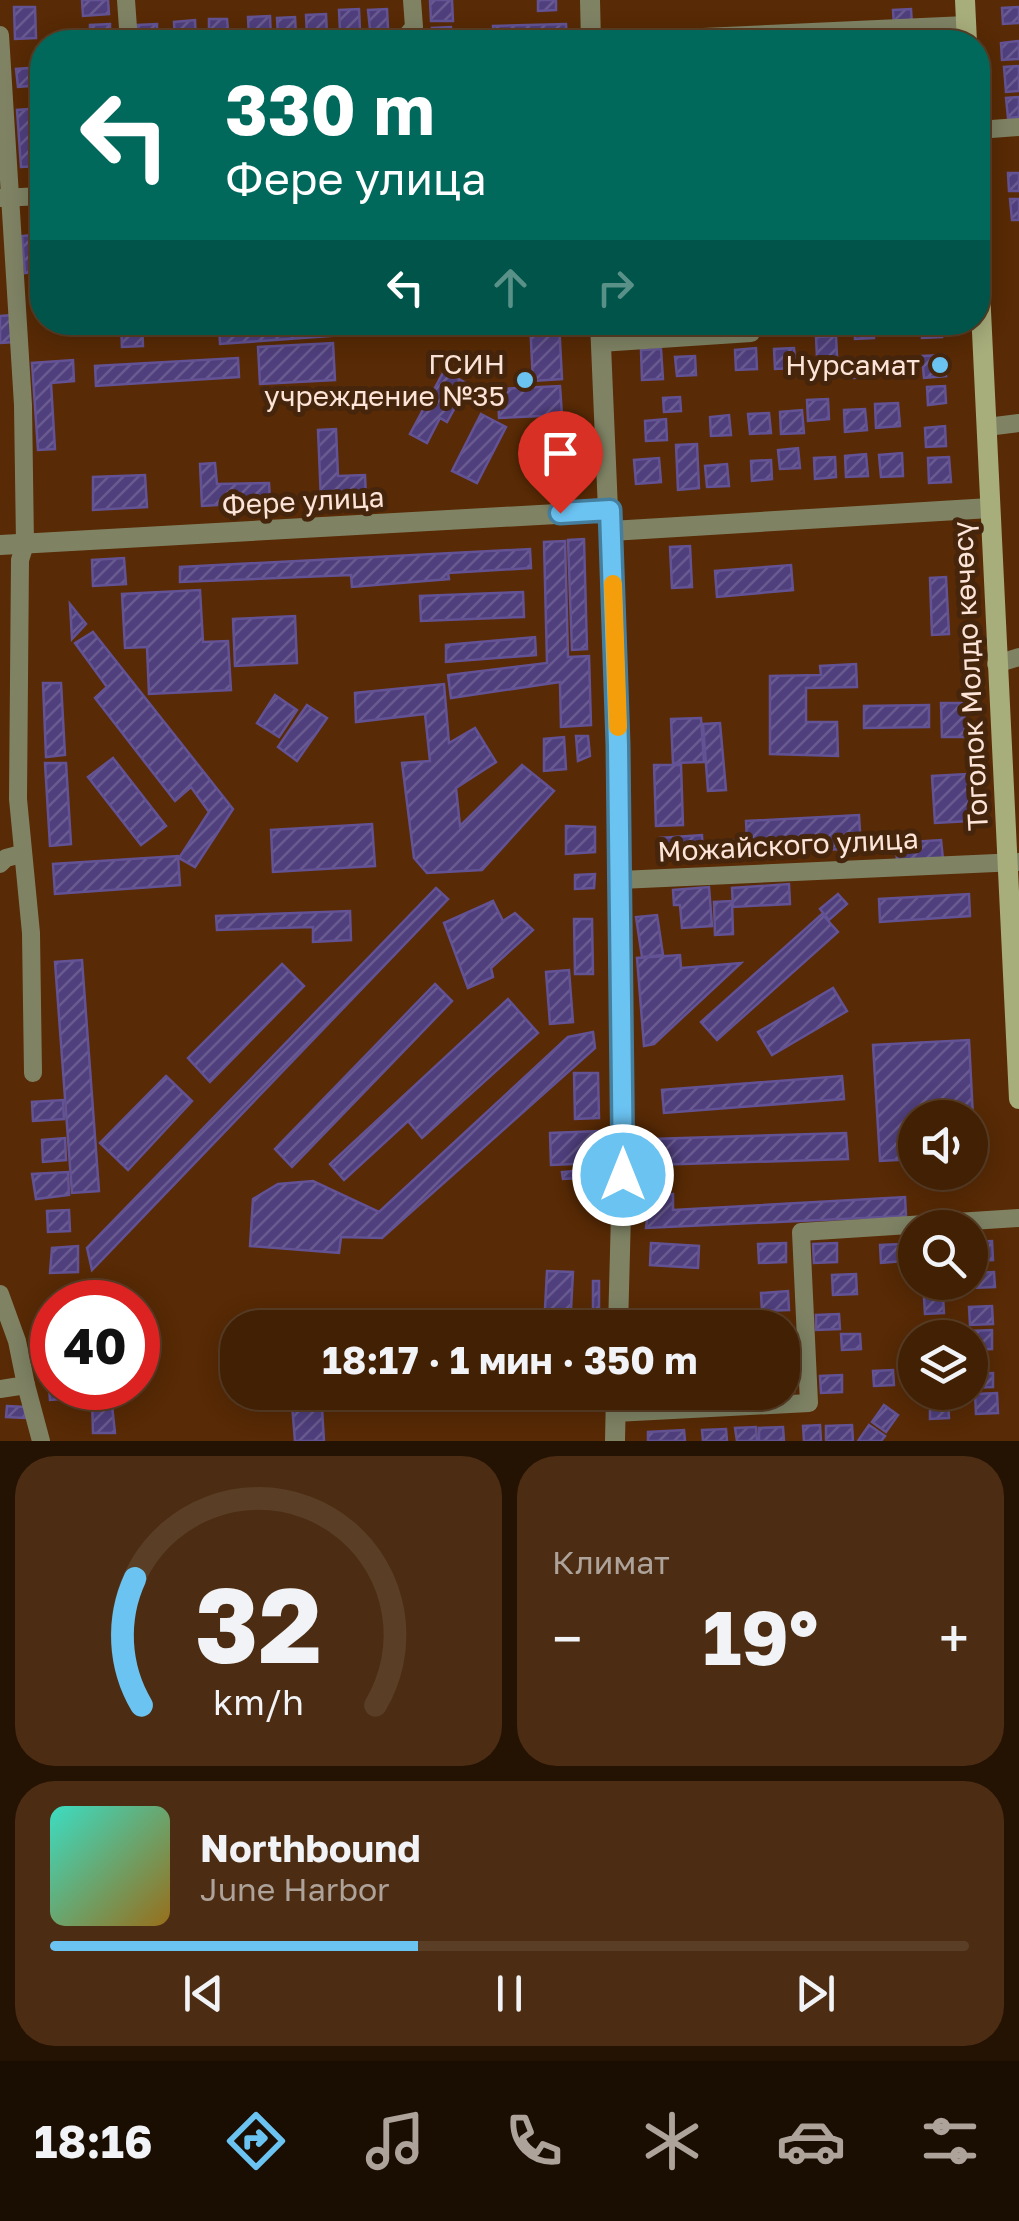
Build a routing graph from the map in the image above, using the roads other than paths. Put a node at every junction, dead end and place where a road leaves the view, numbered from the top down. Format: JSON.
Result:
{"nodes":[{"id":1,"x":126,"y":0,"type":"edge"},
{"id":2,"x":412,"y":0,"type":"edge"},
{"id":3,"x":590,"y":0,"type":"edge"},
{"id":4,"x":965,"y":0,"type":"edge"},
{"id":5,"x":128,"y":30,"type":"edge"},
{"id":6,"x":412,"y":30,"type":"edge"},
{"id":7,"x":591,"y":30,"type":"edge"},
{"id":8,"x":967,"y":30,"type":"edge"},
{"id":9,"x":0,"y":35,"type":"edge"},
{"id":10,"x":1019,"y":128,"type":"edge"},
{"id":11,"x":990,"y":129,"type":"edge"},
{"id":12,"x":30,"y":197,"type":"edge"},
{"id":13,"x":5,"y":198,"type":"edge"},
{"id":14,"x":600,"y":335,"type":"edge"},
{"id":15,"x":982,"y":335,"type":"edge"},
{"id":16,"x":1019,"y":423,"type":"edge"},
{"id":17,"x":987,"y":426,"type":"junction"},
{"id":18,"x":990,"y":508,"type":"junction"},
{"id":19,"x":610,"y":521,"type":"junction"},
{"id":20,"x":26,"y":544,"type":"junction"},
{"id":21,"x":0,"y":545,"type":"edge"},
{"id":22,"x":1019,"y":658,"type":"edge"},
{"id":23,"x":996,"y":664,"type":"junction"},
{"id":24,"x":1012,"y":811,"type":"edge"},
{"id":25,"x":22,"y":854,"type":"junction"},
{"id":26,"x":1013,"y":862,"type":"edge"},
{"id":27,"x":0,"y":864,"type":"edge"},
{"id":28,"x":620,"y":880,"type":"junction"},
{"id":29,"x":33,"y":1074,"type":"dead end"},
{"id":30,"x":1019,"y":1099,"type":"edge"},
{"id":31,"x":1019,"y":1218,"type":"edge"},
{"id":32,"x":0,"y":1294,"type":"edge"},
{"id":33,"x":619,"y":1310,"type":"edge"},
{"id":34,"x":26,"y":1384,"type":"junction"},
{"id":35,"x":0,"y":1389,"type":"edge"},
{"id":36,"x":800,"y":1403,"type":"edge"},
{"id":37,"x":616,"y":1410,"type":"edge"},
{"id":38,"x":41,"y":1441,"type":"edge"},
{"id":39,"x":614,"y":1441,"type":"edge"}],
"edges":[{"from":1,"to":5,"type":"street"},
{"from":2,"to":6,"type":"street"},
{"from":3,"to":7,"type":"street"},
{"from":4,"to":8,"type":"main road"},
{"from":9,"to":13,"type":"street"},
{"from":10,"to":11,"type":"street"},
{"from":12,"to":13,"type":"street"},
{"from":13,"to":20,"type":"street"},
{"from":14,"to":19,"type":"street"},
{"from":15,"to":17,"type":"main road","name":"Тоголок Молдо көчөсү"},
{"from":16,"to":17,"type":"street"},
{"from":17,"to":18,"type":"main road","name":"Тоголок Молдо көчөсү"},
{"from":18,"to":19,"type":"street","name":"Фере улица"},
{"from":18,"to":23,"type":"main road","name":"Тоголок Молдо көчөсү"},
{"from":19,"to":20,"type":"street","name":"Фере улица"},
{"from":19,"to":28,"type":"street"},
{"from":20,"to":21,"type":"street","name":"Фере улица"},
{"from":20,"to":25,"type":"street"},
{"from":22,"to":23,"type":"street"},
{"from":23,"to":24,"type":"main road","name":"Тоголок Молдо көчөсү"},
{"from":24,"to":26,"type":"main road","name":"Тоголок Молдо көчөсү"},
{"from":25,"to":27,"type":"street"},
{"from":25,"to":29,"type":"street"},
{"from":26,"to":28,"type":"street","name":"Можайского улица"},
{"from":26,"to":30,"type":"main road","name":"Тоголок Молдо көчөсү"},
{"from":28,"to":33,"type":"street"},
{"from":31,"to":36,"type":"street"},
{"from":32,"to":34,"type":"street"},
{"from":34,"to":35,"type":"street"},
{"from":34,"to":38,"type":"street"},
{"from":37,"to":39,"type":"street"}]}
